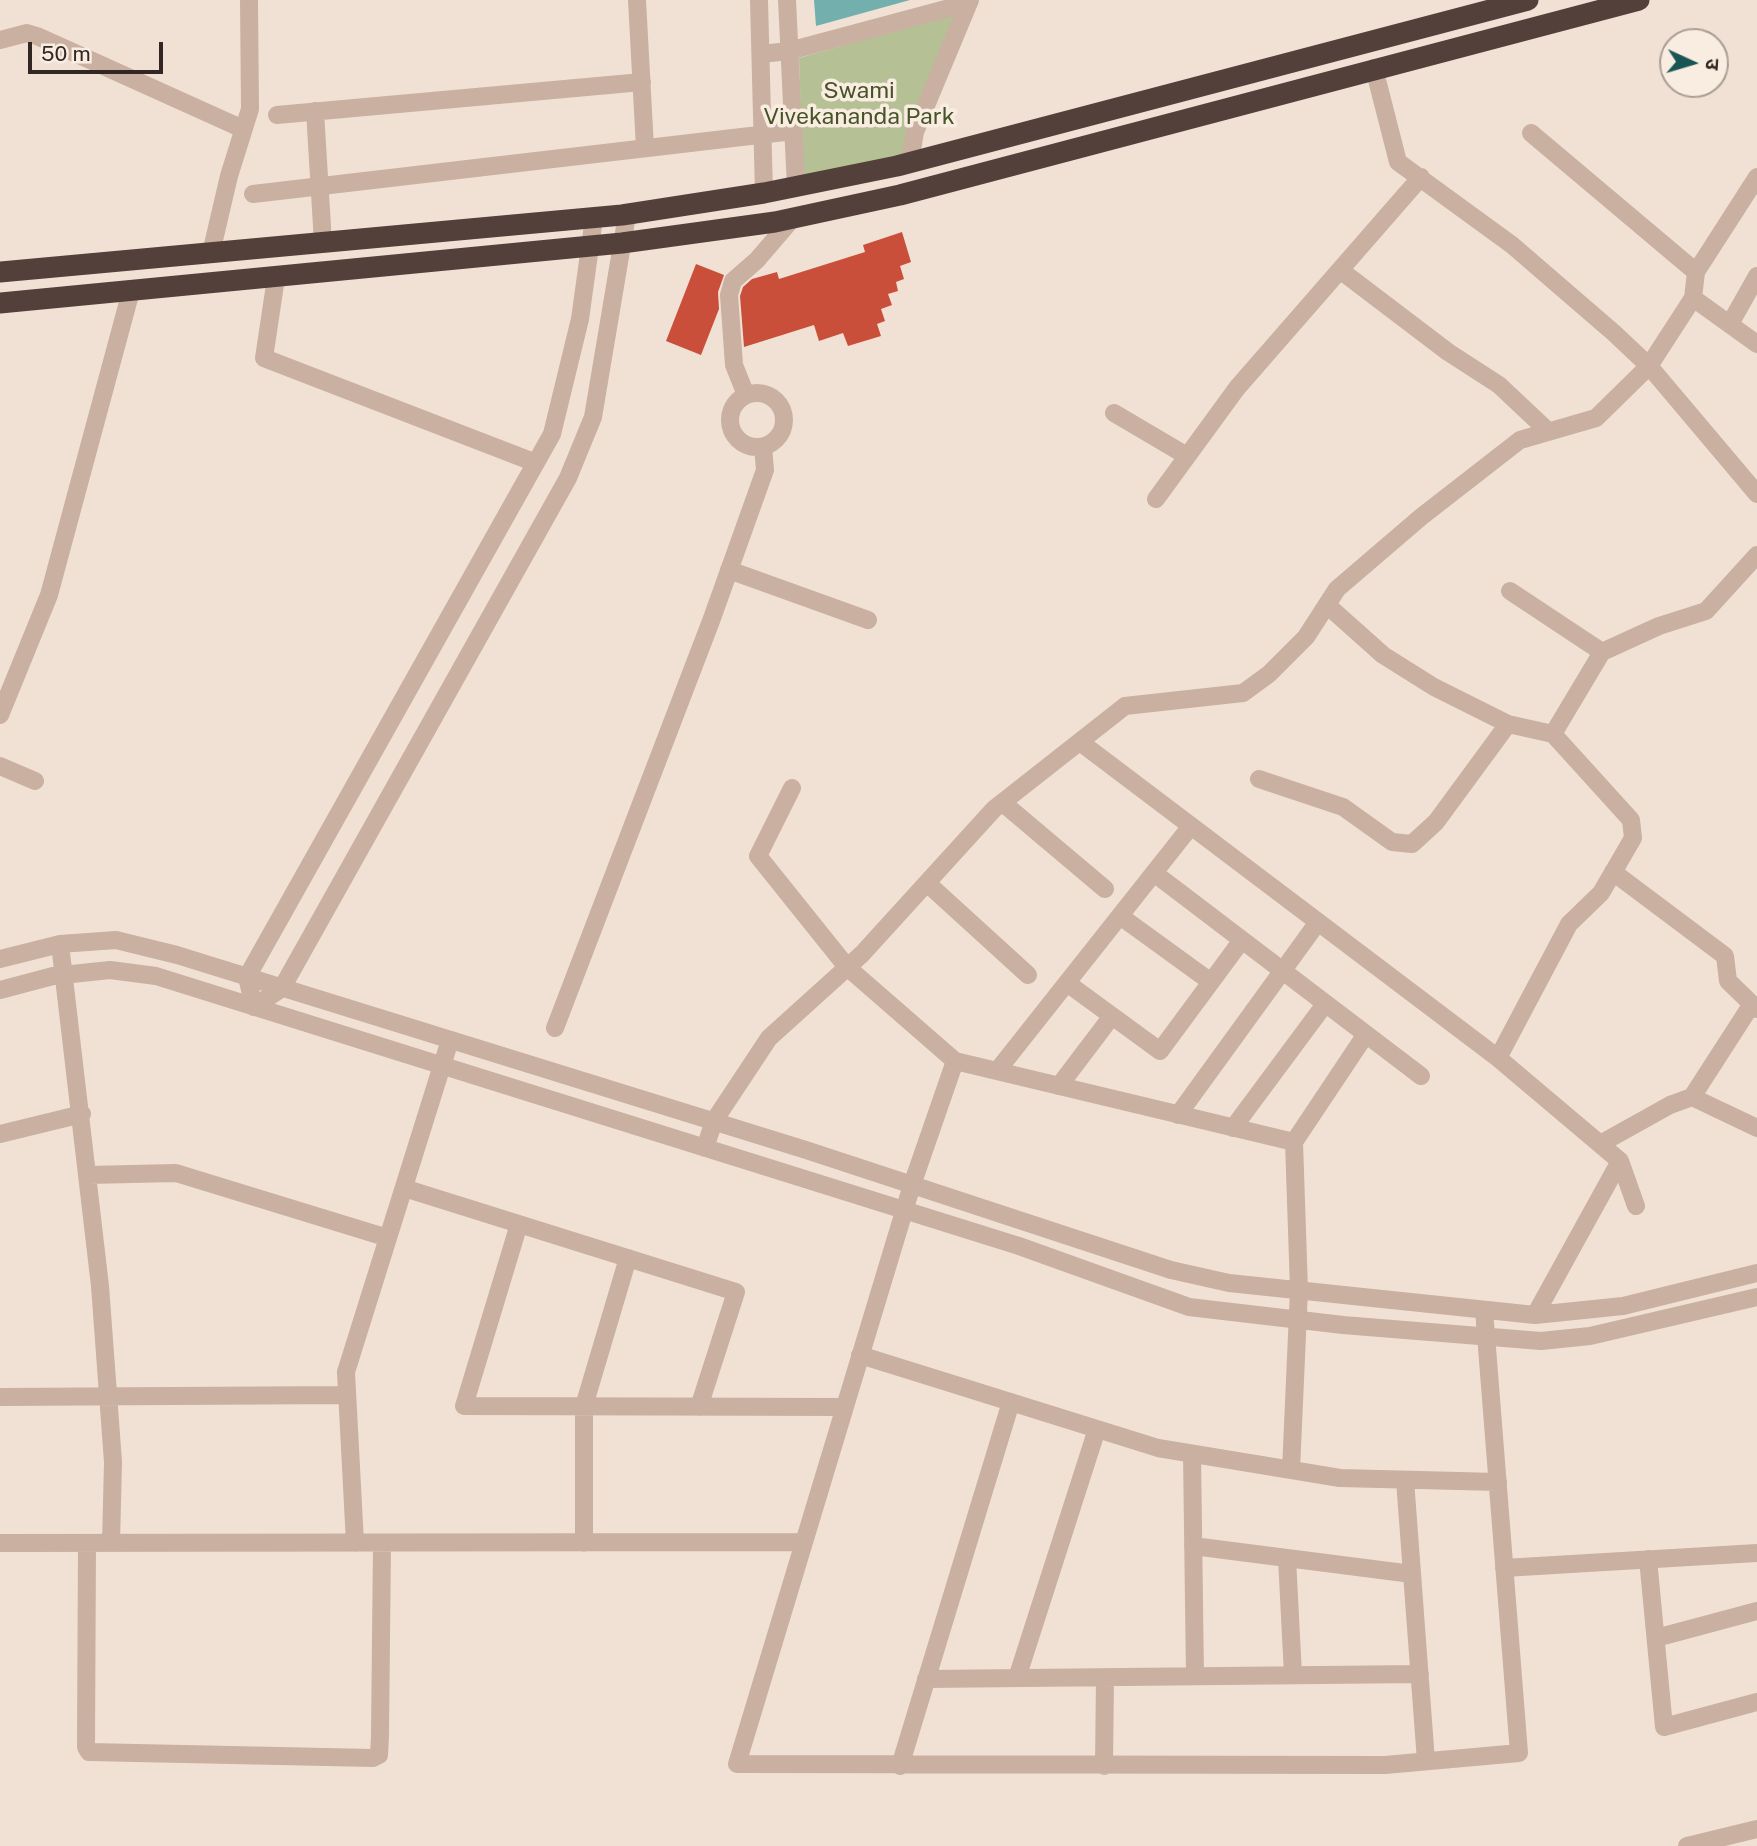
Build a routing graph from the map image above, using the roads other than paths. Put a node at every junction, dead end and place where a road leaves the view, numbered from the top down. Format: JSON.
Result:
{"nodes":[{"id":1,"x":249,"y":0,"type":"edge"},
{"id":2,"x":638,"y":0,"type":"edge"},
{"id":3,"x":759,"y":0,"type":"edge"},
{"id":4,"x":787,"y":0,"type":"edge"},
{"id":5,"x":1528,"y":0,"type":"edge"},
{"id":6,"x":1639,"y":0,"type":"edge"},
{"id":7,"x":969,"y":2,"type":"edge"},
{"id":8,"x":0,"y":40,"type":"edge"},
{"id":9,"x":789,"y":51,"type":"junction"},
{"id":10,"x":761,"y":54,"type":"junction"},
{"id":11,"x":1374,"y":68,"type":"junction"},
{"id":12,"x":642,"y":82,"type":"junction"},
{"id":13,"x":315,"y":111,"type":"junction"},
{"id":14,"x":277,"y":115,"type":"dead end"},
{"id":15,"x":243,"y":129,"type":"junction"},
{"id":16,"x":793,"y":131,"type":"junction"},
{"id":17,"x":1531,"y":133,"type":"dead end"},
{"id":18,"x":763,"y":135,"type":"junction"},
{"id":19,"x":645,"y":148,"type":"junction"},
{"id":20,"x":910,"y":162,"type":"junction"},
{"id":21,"x":1421,"y":177,"type":"junction"},
{"id":22,"x":1757,"y":177,"type":"edge"},
{"id":23,"x":796,"y":187,"type":"junction"},
{"id":24,"x":320,"y":188,"type":"junction"},
{"id":25,"x":764,"y":193,"type":"junction"},
{"id":26,"x":253,"y":194,"type":"dead end"},
{"id":27,"x":627,"y":215,"type":"junction"},
{"id":28,"x":594,"y":218,"type":"junction"},
{"id":29,"x":793,"y":218,"type":"junction"},
{"id":30,"x":323,"y":243,"type":"junction"},
{"id":31,"x":622,"y":243,"type":"junction"},
{"id":32,"x":591,"y":246,"type":"junction"},
{"id":33,"x":211,"y":253,"type":"junction"},
{"id":34,"x":1340,"y":270,"type":"junction"},
{"id":35,"x":0,"y":272,"type":"edge"},
{"id":36,"x":1696,"y":272,"type":"junction"},
{"id":37,"x":1757,"y":276,"type":"edge"},
{"id":38,"x":276,"y":278,"type":"junction"},
{"id":39,"x":131,"y":291,"type":"junction"},
{"id":40,"x":1693,"y":298,"type":"junction"},
{"id":41,"x":0,"y":303,"type":"edge"},
{"id":42,"x":1730,"y":324,"type":"junction"},
{"id":43,"x":1757,"y":344,"type":"edge"},
{"id":44,"x":1649,"y":366,"type":"junction"},
{"id":45,"x":746,"y":394,"type":"junction"},
{"id":46,"x":1114,"y":413,"type":"dead end"},
{"id":47,"x":1549,"y":432,"type":"junction"},
{"id":48,"x":762,"y":447,"type":"junction"},
{"id":49,"x":1187,"y":456,"type":"junction"},
{"id":50,"x":536,"y":463,"type":"junction"},
{"id":51,"x":1757,"y":494,"type":"edge"},
{"id":52,"x":1156,"y":499,"type":"dead end"},
{"id":53,"x":1757,"y":555,"type":"edge"},
{"id":54,"x":729,"y":570,"type":"junction"},
{"id":55,"x":1510,"y":592,"type":"dead end"},
{"id":56,"x":1326,"y":605,"type":"junction"},
{"id":57,"x":868,"y":620,"type":"dead end"},
{"id":58,"x":1602,"y":652,"type":"junction"},
{"id":59,"x":0,"y":715,"type":"edge"},
{"id":60,"x":1508,"y":724,"type":"junction"},
{"id":61,"x":1553,"y":734,"type":"junction"},
{"id":62,"x":1080,"y":742,"type":"junction"},
{"id":63,"x":0,"y":766,"type":"edge"},
{"id":64,"x":1259,"y":779,"type":"dead end"},
{"id":65,"x":35,"y":781,"type":"dead end"},
{"id":66,"x":792,"y":788,"type":"dead end"},
{"id":67,"x":1003,"y":803,"type":"junction"},
{"id":68,"x":1191,"y":826,"type":"junction"},
{"id":69,"x":1154,"y":873,"type":"junction"},
{"id":70,"x":1613,"y":873,"type":"junction"},
{"id":71,"x":927,"y":883,"type":"junction"},
{"id":72,"x":1105,"y":889,"type":"dead end"},
{"id":73,"x":1120,"y":916,"type":"junction"},
{"id":74,"x":1318,"y":922,"type":"junction"},
{"id":75,"x":1242,"y":940,"type":"junction"},
{"id":76,"x":60,"y":944,"type":"junction"},
{"id":77,"x":0,"y":958,"type":"edge"},
{"id":78,"x":847,"y":967,"type":"junction"},
{"id":79,"x":1283,"y":972,"type":"junction"},
{"id":80,"x":65,"y":975,"type":"junction"},
{"id":81,"x":1028,"y":975,"type":"dead end"},
{"id":82,"x":247,"y":977,"type":"junction"},
{"id":83,"x":1210,"y":982,"type":"junction"},
{"id":84,"x":1067,"y":983,"type":"junction"},
{"id":85,"x":282,"y":988,"type":"junction"},
{"id":86,"x":0,"y":990,"type":"edge"},
{"id":87,"x":1325,"y":1004,"type":"junction"},
{"id":88,"x":1755,"y":1006,"type":"edge"},
{"id":89,"x":254,"y":1007,"type":"junction"},
{"id":90,"x":1112,"y":1016,"type":"junction"},
{"id":91,"x":555,"y":1028,"type":"dead end"},
{"id":92,"x":1366,"y":1034,"type":"junction"},
{"id":93,"x":450,"y":1040,"type":"junction"},
{"id":94,"x":1498,"y":1058,"type":"junction"},
{"id":95,"x":955,"y":1061,"type":"junction"},
{"id":96,"x":442,"y":1066,"type":"junction"},
{"id":97,"x":997,"y":1071,"type":"junction"},
{"id":98,"x":1421,"y":1076,"type":"dead end"},
{"id":99,"x":1059,"y":1086,"type":"junction"},
{"id":100,"x":1692,"y":1097,"type":"junction"},
{"id":101,"x":82,"y":1114,"type":"junction"},
{"id":102,"x":1178,"y":1115,"type":"junction"},
{"id":103,"x":714,"y":1121,"type":"junction"},
{"id":104,"x":1233,"y":1128,"type":"junction"},
{"id":105,"x":1757,"y":1128,"type":"edge"},
{"id":106,"x":0,"y":1134,"type":"edge"},
{"id":107,"x":1294,"y":1142,"type":"junction"},
{"id":108,"x":1600,"y":1144,"type":"junction"},
{"id":109,"x":705,"y":1148,"type":"junction"},
{"id":110,"x":1620,"y":1161,"type":"junction"},
{"id":111,"x":88,"y":1175,"type":"junction"},
{"id":112,"x":912,"y":1185,"type":"junction"},
{"id":113,"x":404,"y":1188,"type":"junction"},
{"id":114,"x":1636,"y":1206,"type":"dead end"},
{"id":115,"x":904,"y":1210,"type":"junction"},
{"id":116,"x":519,"y":1224,"type":"junction"},
{"id":117,"x":388,"y":1238,"type":"junction"},
{"id":118,"x":628,"y":1258,"type":"junction"},
{"id":119,"x":1757,"y":1273,"type":"edge"},
{"id":120,"x":1299,"y":1290,"type":"junction"},
{"id":121,"x":1757,"y":1297,"type":"edge"},
{"id":122,"x":1484,"y":1310,"type":"junction"},
{"id":123,"x":1535,"y":1315,"type":"junction"},
{"id":124,"x":1298,"y":1320,"type":"junction"},
{"id":125,"x":1486,"y":1337,"type":"junction"},
{"id":126,"x":860,"y":1355,"type":"junction"},
{"id":127,"x":347,"y":1395,"type":"junction"},
{"id":128,"x":108,"y":1396,"type":"junction"},
{"id":129,"x":0,"y":1397,"type":"edge"},
{"id":130,"x":1011,"y":1402,"type":"junction"},
{"id":131,"x":584,"y":1406,"type":"junction"},
{"id":132,"x":699,"y":1407,"type":"junction"},
{"id":133,"x":845,"y":1407,"type":"junction"},
{"id":134,"x":1097,"y":1429,"type":"junction"},
{"id":135,"x":1192,"y":1454,"type":"junction"},
{"id":136,"x":1291,"y":1470,"type":"junction"},
{"id":137,"x":1405,"y":1480,"type":"junction"},
{"id":138,"x":1498,"y":1482,"type":"junction"},
{"id":139,"x":0,"y":1542,"type":"edge"},
{"id":140,"x":584,"y":1542,"type":"junction"},
{"id":141,"x":804,"y":1542,"type":"junction"},
{"id":142,"x":87,"y":1543,"type":"junction"},
{"id":143,"x":111,"y":1543,"type":"junction"},
{"id":144,"x":355,"y":1543,"type":"junction"},
{"id":145,"x":382,"y":1543,"type":"junction"},
{"id":146,"x":1193,"y":1546,"type":"junction"},
{"id":147,"x":1757,"y":1553,"type":"edge"},
{"id":148,"x":1287,"y":1558,"type":"junction"},
{"id":149,"x":1648,"y":1559,"type":"junction"},
{"id":150,"x":1504,"y":1568,"type":"junction"},
{"id":151,"x":1412,"y":1574,"type":"junction"},
{"id":152,"x":1757,"y":1611,"type":"edge"},
{"id":153,"x":1656,"y":1638,"type":"junction"},
{"id":154,"x":1420,"y":1674,"type":"junction"},
{"id":155,"x":1293,"y":1675,"type":"junction"},
{"id":156,"x":1195,"y":1676,"type":"junction"},
{"id":157,"x":1105,"y":1677,"type":"junction"},
{"id":158,"x":1017,"y":1678,"type":"junction"},
{"id":159,"x":926,"y":1679,"type":"junction"},
{"id":160,"x":1757,"y":1702,"type":"edge"},
{"id":161,"x":1426,"y":1761,"type":"junction"},
{"id":162,"x":900,"y":1766,"type":"junction"},
{"id":163,"x":1104,"y":1766,"type":"junction"},
{"id":164,"x":1757,"y":1829,"type":"edge"},
{"id":165,"x":1687,"y":1846,"type":"edge"}],
"edges":[{"from":1,"to":15,"type":"street"},
{"from":2,"to":12,"type":"street"},
{"from":3,"to":10,"type":"street"},
{"from":4,"to":9,"type":"street"},
{"from":5,"to":20,"type":"highway"},
{"from":6,"to":11,"type":"highway"},
{"from":7,"to":9,"type":"street"},
{"from":7,"to":20,"type":"street"},
{"from":8,"to":15,"type":"street"},
{"from":9,"to":10,"type":"street"},
{"from":9,"to":16,"type":"street"},
{"from":10,"to":18,"type":"street"},
{"from":11,"to":21,"type":"street"},
{"from":11,"to":29,"type":"highway"},
{"from":12,"to":13,"type":"street"},
{"from":12,"to":19,"type":"street"},
{"from":13,"to":14,"type":"street"},
{"from":13,"to":24,"type":"street"},
{"from":15,"to":33,"type":"street"},
{"from":16,"to":18,"type":"street"},
{"from":16,"to":23,"type":"street"},
{"from":17,"to":36,"type":"street"},
{"from":18,"to":19,"type":"street"},
{"from":18,"to":25,"type":"street"},
{"from":19,"to":24,"type":"street"},
{"from":20,"to":23,"type":"highway"},
{"from":21,"to":34,"type":"street"},
{"from":21,"to":44,"type":"street"},
{"from":22,"to":36,"type":"street"},
{"from":23,"to":25,"type":"highway"},
{"from":24,"to":26,"type":"street"},
{"from":24,"to":30,"type":"street"},
{"from":25,"to":27,"type":"highway"},
{"from":27,"to":28,"type":"highway"},
{"from":27,"to":31,"type":"street"},
{"from":28,"to":30,"type":"highway"},
{"from":28,"to":32,"type":"street"},
{"from":29,"to":31,"type":"highway"},
{"from":29,"to":45,"type":"street"},
{"from":30,"to":33,"type":"highway"},
{"from":31,"to":32,"type":"highway"},
{"from":31,"to":85,"type":"street"},
{"from":32,"to":38,"type":"highway"},
{"from":32,"to":50,"type":"street"},
{"from":33,"to":35,"type":"highway"},
{"from":34,"to":47,"type":"street"},
{"from":34,"to":49,"type":"street"},
{"from":36,"to":40,"type":"street"},
{"from":37,"to":42,"type":"street"},
{"from":38,"to":39,"type":"highway"},
{"from":38,"to":50,"type":"street"},
{"from":39,"to":41,"type":"highway"},
{"from":39,"to":59,"type":"street"},
{"from":40,"to":42,"type":"street"},
{"from":40,"to":44,"type":"street"},
{"from":42,"to":43,"type":"street"},
{"from":44,"to":47,"type":"street"},
{"from":44,"to":51,"type":"street"},
{"from":45,"to":48,"type":"street"},
{"from":45,"to":48,"type":"street"},
{"from":46,"to":49,"type":"street"},
{"from":47,"to":56,"type":"street"},
{"from":48,"to":54,"type":"street"},
{"from":49,"to":52,"type":"street"},
{"from":50,"to":82,"type":"street"},
{"from":53,"to":58,"type":"street"},
{"from":54,"to":57,"type":"street"},
{"from":54,"to":91,"type":"street"},
{"from":55,"to":58,"type":"street"},
{"from":56,"to":60,"type":"street"},
{"from":56,"to":62,"type":"street"},
{"from":58,"to":61,"type":"street"},
{"from":60,"to":61,"type":"street"},
{"from":60,"to":64,"type":"street"},
{"from":61,"to":70,"type":"street"},
{"from":62,"to":67,"type":"street"},
{"from":62,"to":68,"type":"street"},
{"from":63,"to":65,"type":"street"},
{"from":66,"to":78,"type":"street"},
{"from":67,"to":71,"type":"street"},
{"from":67,"to":72,"type":"street"},
{"from":68,"to":69,"type":"street"},
{"from":68,"to":74,"type":"street"},
{"from":69,"to":73,"type":"street"},
{"from":69,"to":75,"type":"street"},
{"from":70,"to":88,"type":"street"},
{"from":70,"to":94,"type":"street"},
{"from":71,"to":78,"type":"street"},
{"from":71,"to":81,"type":"street"},
{"from":73,"to":83,"type":"street"},
{"from":73,"to":84,"type":"street"},
{"from":74,"to":79,"type":"street"},
{"from":74,"to":94,"type":"street"},
{"from":75,"to":79,"type":"street"},
{"from":75,"to":83,"type":"street"},
{"from":76,"to":77,"type":"street"},
{"from":76,"to":80,"type":"street"},
{"from":76,"to":82,"type":"street"},
{"from":78,"to":95,"type":"street"},
{"from":78,"to":103,"type":"street"},
{"from":79,"to":87,"type":"street"},
{"from":79,"to":102,"type":"street"},
{"from":80,"to":86,"type":"street"},
{"from":80,"to":89,"type":"street"},
{"from":80,"to":101,"type":"street"},
{"from":82,"to":85,"type":"street"},
{"from":82,"to":89,"type":"street"},
{"from":83,"to":90,"type":"street"},
{"from":84,"to":90,"type":"street"},
{"from":84,"to":97,"type":"street"},
{"from":85,"to":89,"type":"street"},
{"from":85,"to":93,"type":"street"},
{"from":87,"to":92,"type":"street"},
{"from":87,"to":104,"type":"street"},
{"from":88,"to":100,"type":"street"},
{"from":89,"to":96,"type":"street"},
{"from":90,"to":99,"type":"street"},
{"from":92,"to":98,"type":"street"},
{"from":92,"to":107,"type":"street"},
{"from":93,"to":96,"type":"street"},
{"from":93,"to":103,"type":"street"},
{"from":94,"to":108,"type":"street"},
{"from":95,"to":97,"type":"street"},
{"from":95,"to":112,"type":"street"},
{"from":96,"to":109,"type":"street"},
{"from":96,"to":113,"type":"street"},
{"from":97,"to":99,"type":"street"},
{"from":99,"to":102,"type":"street"},
{"from":100,"to":105,"type":"street"},
{"from":100,"to":108,"type":"street"},
{"from":101,"to":106,"type":"street"},
{"from":101,"to":111,"type":"street"},
{"from":102,"to":104,"type":"street"},
{"from":103,"to":109,"type":"street"},
{"from":103,"to":112,"type":"street"},
{"from":104,"to":107,"type":"street"},
{"from":107,"to":120,"type":"street"},
{"from":108,"to":110,"type":"street"},
{"from":109,"to":115,"type":"street"},
{"from":110,"to":114,"type":"street"},
{"from":110,"to":123,"type":"street"},
{"from":111,"to":117,"type":"street"},
{"from":111,"to":128,"type":"street"},
{"from":112,"to":115,"type":"street"},
{"from":112,"to":120,"type":"street"},
{"from":113,"to":116,"type":"street"},
{"from":113,"to":117,"type":"street"},
{"from":115,"to":124,"type":"street"},
{"from":115,"to":126,"type":"street"},
{"from":116,"to":118,"type":"street"},
{"from":116,"to":131,"type":"street"},
{"from":117,"to":127,"type":"street"},
{"from":118,"to":131,"type":"street"},
{"from":118,"to":132,"type":"street"},
{"from":119,"to":123,"type":"street"},
{"from":120,"to":122,"type":"street"},
{"from":120,"to":124,"type":"street"},
{"from":121,"to":125,"type":"street"},
{"from":122,"to":123,"type":"street"},
{"from":122,"to":125,"type":"street"},
{"from":124,"to":125,"type":"street"},
{"from":124,"to":136,"type":"street"},
{"from":125,"to":138,"type":"street"},
{"from":126,"to":130,"type":"street"},
{"from":126,"to":133,"type":"street"},
{"from":127,"to":128,"type":"street"},
{"from":127,"to":144,"type":"street"},
{"from":128,"to":129,"type":"street"},
{"from":128,"to":143,"type":"street"},
{"from":130,"to":134,"type":"street"},
{"from":130,"to":159,"type":"street"},
{"from":131,"to":132,"type":"street"},
{"from":131,"to":140,"type":"street"},
{"from":132,"to":133,"type":"street"},
{"from":133,"to":141,"type":"street"},
{"from":134,"to":135,"type":"street"},
{"from":134,"to":158,"type":"street"},
{"from":135,"to":136,"type":"street"},
{"from":135,"to":146,"type":"street"},
{"from":136,"to":137,"type":"street"},
{"from":137,"to":138,"type":"street"},
{"from":137,"to":151,"type":"street"},
{"from":138,"to":150,"type":"street"},
{"from":139,"to":142,"type":"street"},
{"from":140,"to":141,"type":"street"},
{"from":140,"to":145,"type":"street"},
{"from":141,"to":162,"type":"street"},
{"from":142,"to":143,"type":"street"},
{"from":142,"to":145,"type":"street"},
{"from":143,"to":144,"type":"street"},
{"from":144,"to":145,"type":"street"},
{"from":146,"to":148,"type":"street"},
{"from":146,"to":156,"type":"street"},
{"from":147,"to":149,"type":"street"},
{"from":148,"to":151,"type":"street"},
{"from":148,"to":155,"type":"street"},
{"from":149,"to":150,"type":"street"},
{"from":149,"to":153,"type":"street"},
{"from":150,"to":161,"type":"street"},
{"from":151,"to":154,"type":"street"},
{"from":152,"to":153,"type":"street"},
{"from":153,"to":160,"type":"street"},
{"from":154,"to":155,"type":"street"},
{"from":154,"to":161,"type":"street"},
{"from":155,"to":156,"type":"street"},
{"from":156,"to":157,"type":"street"},
{"from":157,"to":158,"type":"street"},
{"from":157,"to":163,"type":"street"},
{"from":158,"to":159,"type":"street"},
{"from":159,"to":162,"type":"street"},
{"from":161,"to":163,"type":"street"},
{"from":162,"to":163,"type":"street"},
{"from":164,"to":165,"type":"street"}]}
